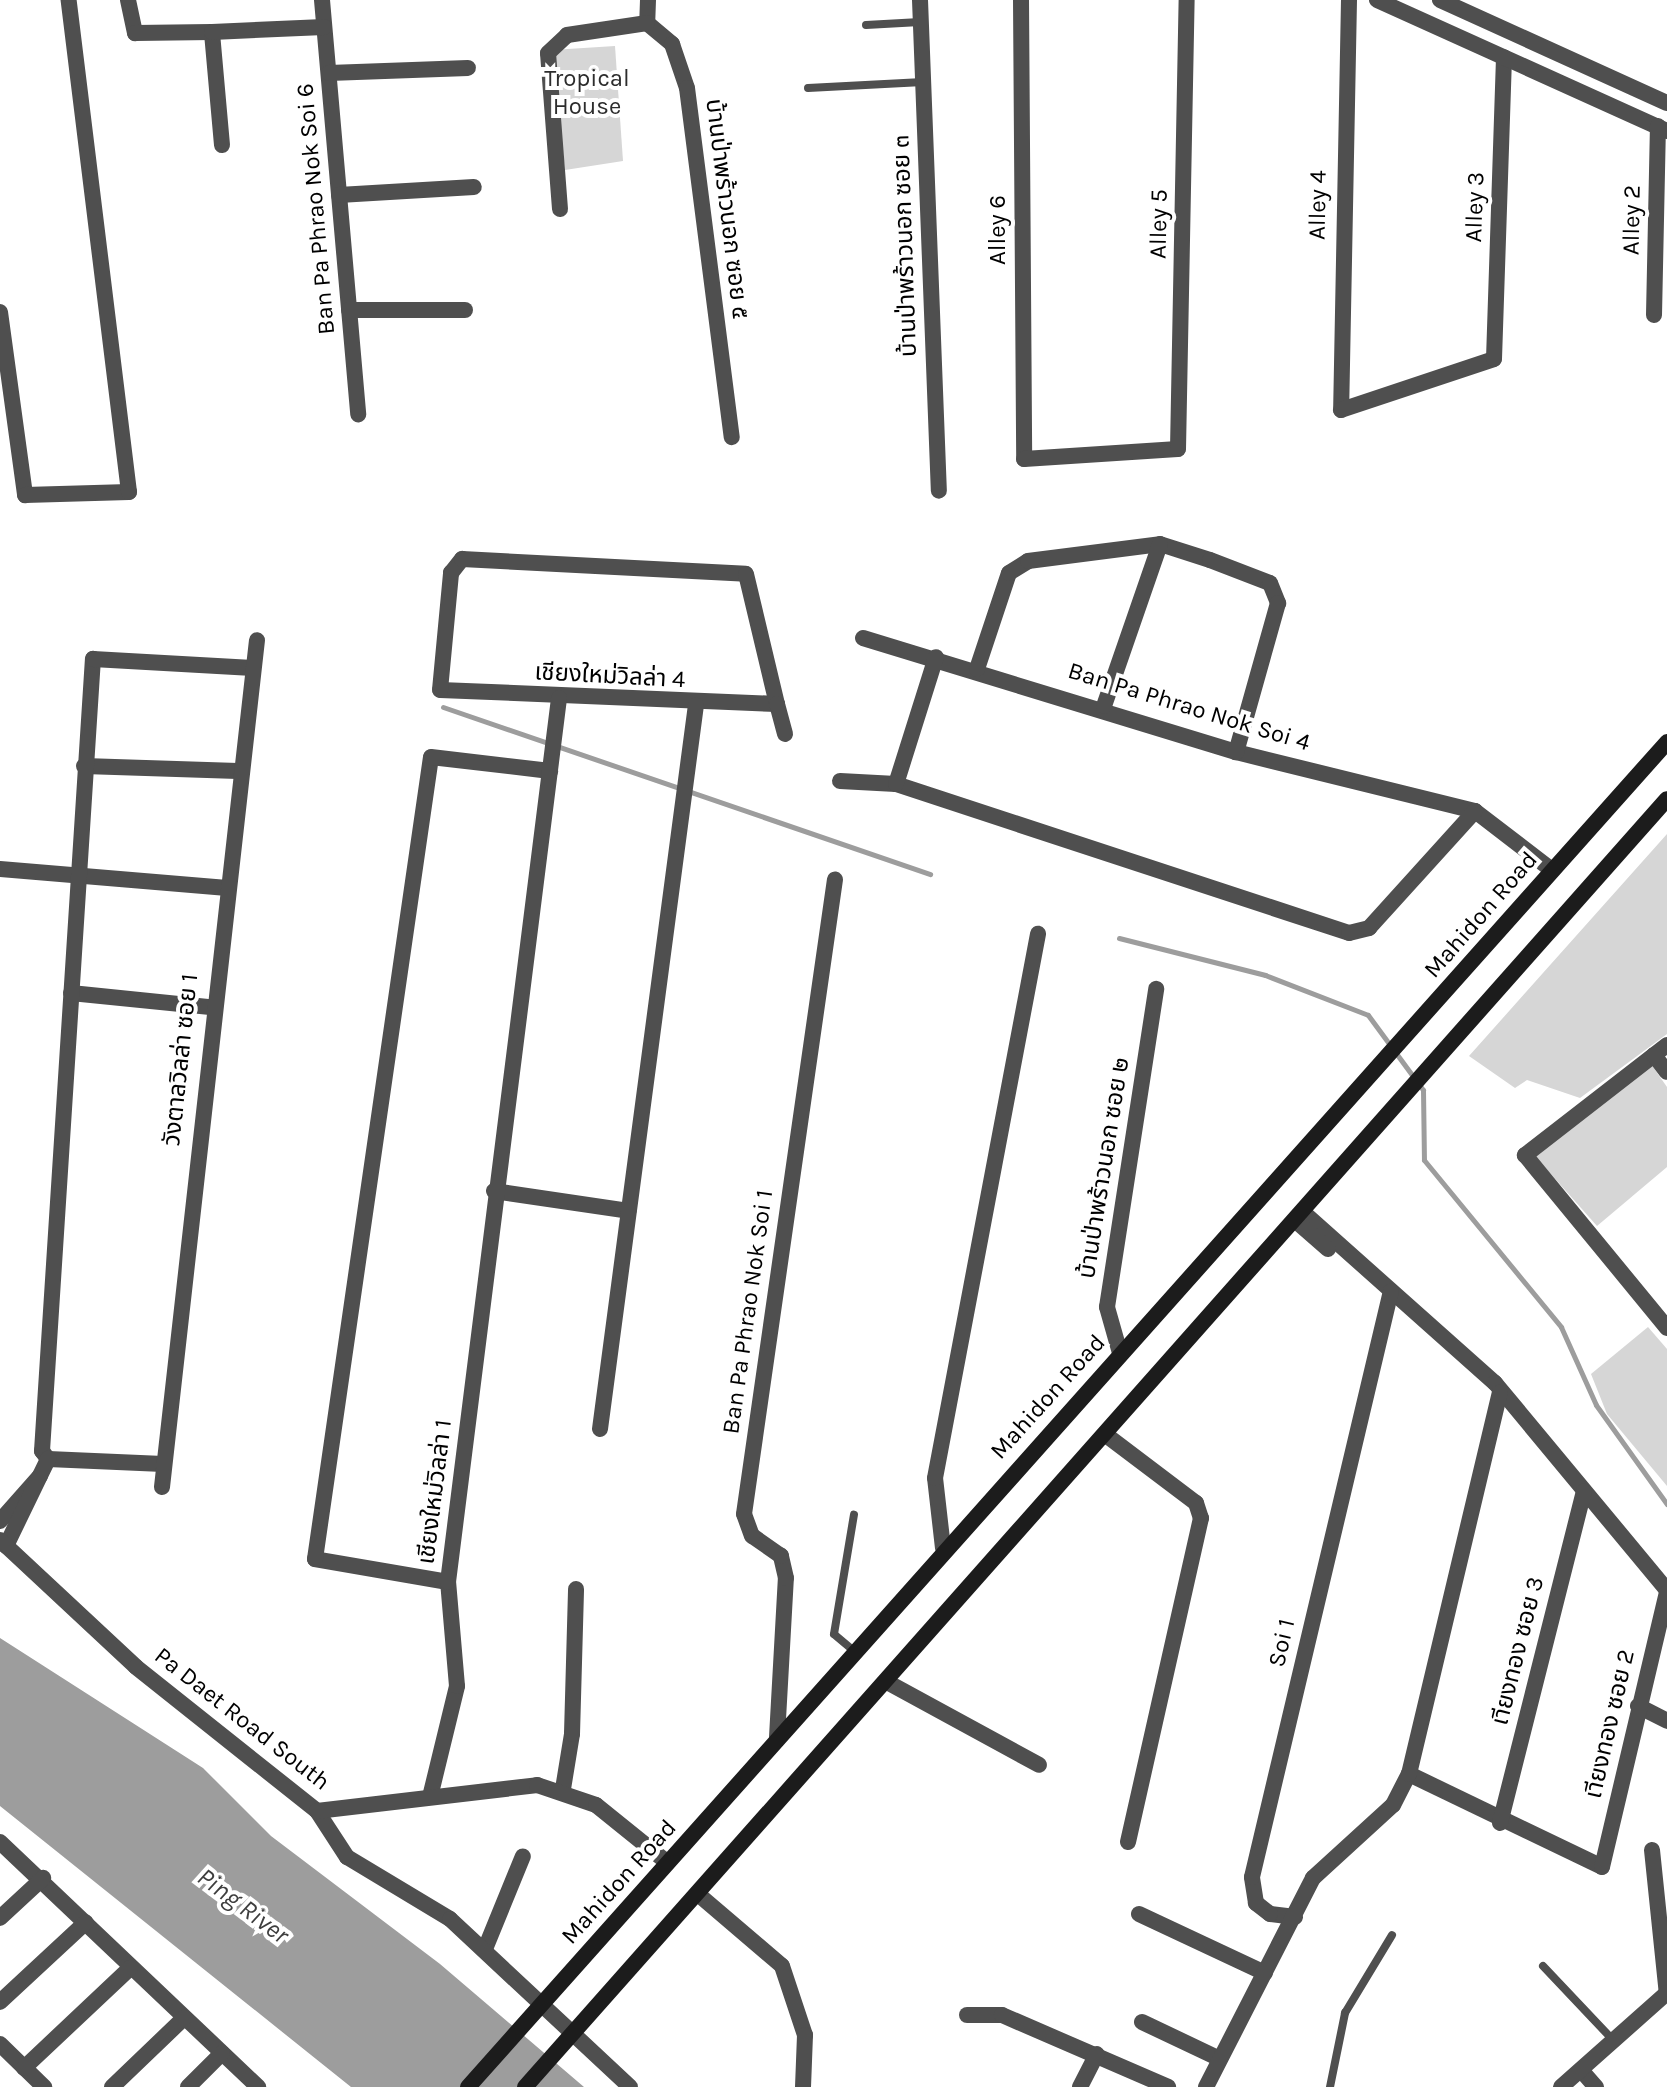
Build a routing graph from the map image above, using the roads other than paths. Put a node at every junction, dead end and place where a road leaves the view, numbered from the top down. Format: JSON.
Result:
{"nodes":[{"id":1,"x":69,"y":0,"type":"edge"},
{"id":2,"x":128,"y":0,"type":"edge"},
{"id":3,"x":322,"y":0,"type":"edge"},
{"id":4,"x":648,"y":0,"type":"edge"},
{"id":5,"x":920,"y":0,"type":"edge"},
{"id":6,"x":1021,"y":0,"type":"edge"},
{"id":7,"x":1187,"y":0,"type":"edge"},
{"id":8,"x":1349,"y":0,"type":"edge"},
{"id":9,"x":1377,"y":0,"type":"edge"},
{"id":10,"x":1440,"y":0,"type":"edge"},
{"id":11,"x":920,"y":22,"type":"junction"},
{"id":12,"x":647,"y":23,"type":"junction"},
{"id":13,"x":866,"y":25,"type":"dead end"},
{"id":14,"x":324,"y":27,"type":"junction"},
{"id":15,"x":212,"y":32,"type":"junction"},
{"id":16,"x":1504,"y":57,"type":"junction"},
{"id":17,"x":468,"y":68,"type":"dead end"},
{"id":18,"x":329,"y":73,"type":"junction"},
{"id":19,"x":923,"y":82,"type":"junction"},
{"id":20,"x":808,"y":88,"type":"dead end"},
{"id":21,"x":1667,"y":103,"type":"edge"},
{"id":22,"x":1662,"y":129,"type":"edge"},
{"id":23,"x":222,"y":145,"type":"dead end"},
{"id":24,"x":474,"y":187,"type":"dead end"},
{"id":25,"x":339,"y":195,"type":"junction"},
{"id":26,"x":560,"y":209,"type":"dead end"},
{"id":27,"x":349,"y":310,"type":"junction"},
{"id":28,"x":465,"y":310,"type":"dead end"},
{"id":29,"x":0,"y":312,"type":"edge"},
{"id":30,"x":1654,"y":315,"type":"dead end"},
{"id":31,"x":1494,"y":359,"type":"joint"},
{"id":32,"x":358,"y":414,"type":"dead end"},
{"id":33,"x":732,"y":437,"type":"dead end"},
{"id":34,"x":1178,"y":449,"type":"joint"},
{"id":35,"x":939,"y":491,"type":"dead end"},
{"id":36,"x":1160,"y":544,"type":"junction"},
{"id":37,"x":863,"y":638,"type":"dead end"},
{"id":38,"x":257,"y":640,"type":"dead end"},
{"id":39,"x":936,"y":657,"type":"junction"},
{"id":40,"x":253,"y":668,"type":"junction"},
{"id":41,"x":977,"y":669,"type":"junction"},
{"id":42,"x":559,"y":698,"type":"junction"},
{"id":43,"x":777,"y":704,"type":"junction"},
{"id":44,"x":696,"y":705,"type":"junction"},
{"id":45,"x":1104,"y":706,"type":"junction"},
{"id":46,"x":785,"y":734,"type":"dead end"},
{"id":47,"x":1667,"y":742,"type":"edge"},
{"id":48,"x":1236,"y":752,"type":"junction"},
{"id":49,"x":84,"y":766,"type":"junction"},
{"id":50,"x":238,"y":771,"type":"junction"},
{"id":51,"x":550,"y":771,"type":"junction"},
{"id":52,"x":840,"y":781,"type":"dead end"},
{"id":53,"x":896,"y":784,"type":"junction"},
{"id":54,"x":1667,"y":799,"type":"edge"},
{"id":55,"x":1475,"y":811,"type":"junction"},
{"id":56,"x":0,"y":869,"type":"edge"},
{"id":57,"x":1552,"y":870,"type":"junction"},
{"id":58,"x":78,"y":875,"type":"junction"},
{"id":59,"x":835,"y":879,"type":"dead end"},
{"id":60,"x":224,"y":888,"type":"junction"},
{"id":61,"x":1038,"y":934,"type":"dead end"},
{"id":62,"x":1156,"y":989,"type":"dead end"},
{"id":63,"x":71,"y":993,"type":"junction"},
{"id":64,"x":210,"y":1007,"type":"junction"},
{"id":65,"x":1661,"y":1050,"type":"edge"},
{"id":66,"x":1667,"y":1072,"type":"edge"},
{"id":67,"x":494,"y":1191,"type":"junction"},
{"id":68,"x":629,"y":1211,"type":"junction"},
{"id":69,"x":1301,"y":1217,"type":"junction"},
{"id":70,"x":1389,"y":1295,"type":"junction"},
{"id":71,"x":1667,"y":1328,"type":"edge"},
{"id":72,"x":1120,"y":1353,"type":"junction"},
{"id":73,"x":1500,"y":1393,"type":"junction"},
{"id":74,"x":600,"y":1429,"type":"dead end"},
{"id":75,"x":1106,"y":1435,"type":"junction"},
{"id":76,"x":45,"y":1455,"type":"junction"},
{"id":77,"x":163,"y":1464,"type":"junction"},
{"id":78,"x":40,"y":1476,"type":"junction"},
{"id":79,"x":162,"y":1487,"type":"dead end"},
{"id":80,"x":1584,"y":1491,"type":"junction"},
{"id":81,"x":854,"y":1515,"type":"dead end"},
{"id":82,"x":0,"y":1521,"type":"edge"},
{"id":83,"x":3,"y":1543,"type":"edge"},
{"id":84,"x":943,"y":1548,"type":"junction"},
{"id":85,"x":448,"y":1582,"type":"junction"},
{"id":86,"x":576,"y":1589,"type":"dead end"},
{"id":87,"x":1667,"y":1591,"type":"edge"},
{"id":88,"x":854,"y":1651,"type":"junction"},
{"id":89,"x":887,"y":1682,"type":"junction"},
{"id":90,"x":1638,"y":1706,"type":"junction"},
{"id":91,"x":1667,"y":1721,"type":"edge"},
{"id":92,"x":777,"y":1737,"type":"junction"},
{"id":93,"x":1039,"y":1765,"type":"dead end"},
{"id":94,"x":1409,"y":1774,"type":"junction"},
{"id":95,"x":563,"y":1789,"type":"junction"},
{"id":96,"x":430,"y":1797,"type":"junction"},
{"id":97,"x":317,"y":1811,"type":"junction"},
{"id":98,"x":1500,"y":1823,"type":"junction"},
{"id":99,"x":0,"y":1842,"type":"edge"},
{"id":100,"x":1128,"y":1842,"type":"dead end"},
{"id":101,"x":1652,"y":1850,"type":"dead end"},
{"id":102,"x":523,"y":1856,"type":"dead end"},
{"id":103,"x":668,"y":1863,"type":"junction"},
{"id":104,"x":43,"y":1878,"type":"junction"},
{"id":105,"x":699,"y":1895,"type":"junction"},
{"id":106,"x":1139,"y":1914,"type":"dead end"},
{"id":107,"x":1295,"y":1917,"type":"junction"},
{"id":108,"x":0,"y":1918,"type":"edge"},
{"id":109,"x":86,"y":1922,"type":"junction"},
{"id":110,"x":1392,"y":1935,"type":"dead end"},
{"id":111,"x":485,"y":1949,"type":"junction"},
{"id":112,"x":1543,"y":1966,"type":"dead end"},
{"id":113,"x":130,"y":1968,"type":"junction"},
{"id":114,"x":1265,"y":1973,"type":"junction"},
{"id":115,"x":1667,"y":1994,"type":"edge"},
{"id":116,"x":0,"y":2002,"type":"edge"},
{"id":117,"x":967,"y":2015,"type":"dead end"},
{"id":118,"x":184,"y":2018,"type":"junction"},
{"id":119,"x":1142,"y":2022,"type":"dead end"},
{"id":120,"x":1614,"y":2041,"type":"junction"},
{"id":121,"x":0,"y":2044,"type":"edge"},
{"id":122,"x":222,"y":2053,"type":"junction"},
{"id":123,"x":1097,"y":2054,"type":"junction"},
{"id":124,"x":1220,"y":2059,"type":"junction"},
{"id":125,"x":24,"y":2068,"type":"junction"},
{"id":126,"x":1581,"y":2070,"type":"junction"},
{"id":127,"x":44,"y":2087,"type":"edge"},
{"id":128,"x":112,"y":2087,"type":"edge"},
{"id":129,"x":188,"y":2087,"type":"edge"},
{"id":130,"x":258,"y":2087,"type":"edge"},
{"id":131,"x":468,"y":2087,"type":"edge"},
{"id":132,"x":525,"y":2087,"type":"edge"},
{"id":133,"x":630,"y":2087,"type":"edge"},
{"id":134,"x":803,"y":2087,"type":"edge"},
{"id":135,"x":1080,"y":2087,"type":"edge"},
{"id":136,"x":1168,"y":2087,"type":"edge"},
{"id":137,"x":1206,"y":2087,"type":"edge"},
{"id":138,"x":1330,"y":2087,"type":"edge"},
{"id":139,"x":1561,"y":2087,"type":"edge"},
{"id":140,"x":1596,"y":2087,"type":"edge"}],
"edges":[{"from":1,"to":29,"type":"street"},
{"from":2,"to":15,"type":"street"},
{"from":3,"to":14,"type":"street","name":"Ban Pa Phrao Nok Soi 6"},
{"from":4,"to":12,"type":"street"},
{"from":5,"to":11,"type":"street","name":"บ้านป่าพร้าวนอก ซอย ๓"},
{"from":6,"to":34,"type":"street","name":"Alley 6"},
{"from":7,"to":34,"type":"street","name":"Alley 5"},
{"from":8,"to":31,"type":"street","name":"Alley 4"},
{"from":9,"to":16,"type":"street"},
{"from":10,"to":21,"type":"street"},
{"from":11,"to":13,"type":"lane"},
{"from":11,"to":19,"type":"street","name":"บ้านป่าพร้าวนอก ซอย ๓"},
{"from":12,"to":26,"type":"street"},
{"from":12,"to":33,"type":"street","name":"บ้านป่าพร้าวนอก ซอย ๕"},
{"from":14,"to":15,"type":"street"},
{"from":14,"to":18,"type":"street","name":"Ban Pa Phrao Nok Soi 6"},
{"from":15,"to":23,"type":"street"},
{"from":16,"to":22,"type":"street"},
{"from":16,"to":31,"type":"street","name":"Alley 3"},
{"from":17,"to":18,"type":"street"},
{"from":18,"to":25,"type":"street","name":"Ban Pa Phrao Nok Soi 6"},
{"from":19,"to":20,"type":"lane"},
{"from":19,"to":35,"type":"street","name":"บ้านป่าพร้าวนอก ซอย ๓"},
{"from":22,"to":30,"type":"street","name":"Alley 2"},
{"from":24,"to":25,"type":"street"},
{"from":25,"to":27,"type":"street","name":"Ban Pa Phrao Nok Soi 6"},
{"from":27,"to":28,"type":"street"},
{"from":27,"to":32,"type":"street","name":"Ban Pa Phrao Nok Soi 6"},
{"from":36,"to":41,"type":"street"},
{"from":36,"to":45,"type":"street"},
{"from":36,"to":48,"type":"street"},
{"from":37,"to":39,"type":"street","name":"Ban Pa Phrao Nok Soi 4"},
{"from":38,"to":40,"type":"street","name":"วังตาลวิลล่า ซอย 1"},
{"from":39,"to":41,"type":"street","name":"Ban Pa Phrao Nok Soi 4"},
{"from":39,"to":53,"type":"street"},
{"from":40,"to":49,"type":"street"},
{"from":40,"to":50,"type":"street","name":"วังตาลวิลล่า ซอย 1"},
{"from":41,"to":45,"type":"street","name":"Ban Pa Phrao Nok Soi 4"},
{"from":42,"to":43,"type":"street","name":"เชียงใหม่วิลล่า 4"},
{"from":42,"to":44,"type":"street","name":"เชียงใหม่วิลล่า 4"},
{"from":42,"to":51,"type":"street","name":"เชียงใหม่วิลล่า 1"},
{"from":43,"to":44,"type":"street","name":"เชียงใหม่วิลล่า 4"},
{"from":43,"to":46,"type":"street"},
{"from":44,"to":68,"type":"street"},
{"from":45,"to":48,"type":"street","name":"Ban Pa Phrao Nok Soi 4"},
{"from":47,"to":57,"type":"main road","name":"Mahidon Road"},
{"from":48,"to":55,"type":"street","name":"Ban Pa Phrao Nok Soi 4"},
{"from":49,"to":50,"type":"street"},
{"from":49,"to":58,"type":"street"},
{"from":50,"to":60,"type":"street","name":"วังตาลวิลล่า ซอย 1"},
{"from":51,"to":67,"type":"street","name":"เชียงใหม่วิลล่า 1"},
{"from":51,"to":85,"type":"street"},
{"from":52,"to":53,"type":"street"},
{"from":53,"to":55,"type":"street"},
{"from":54,"to":69,"type":"main road"},
{"from":55,"to":57,"type":"street","name":"Ban Pa Phrao Nok Soi 4"},
{"from":56,"to":58,"type":"street"},
{"from":57,"to":72,"type":"main road","name":"Mahidon Road"},
{"from":58,"to":60,"type":"street"},
{"from":58,"to":63,"type":"street"},
{"from":59,"to":92,"type":"street","name":"Ban Pa Phrao Nok Soi 1"},
{"from":60,"to":64,"type":"street","name":"วังตาลวิลล่า ซอย 1"},
{"from":61,"to":84,"type":"street"},
{"from":62,"to":72,"type":"street","name":"บ้านป่าพร้าวนอก ซอย ๒"},
{"from":63,"to":64,"type":"street"},
{"from":63,"to":76,"type":"street"},
{"from":64,"to":77,"type":"street","name":"วังตาลวิลล่า ซอย 1"},
{"from":65,"to":66,"type":"street"},
{"from":65,"to":71,"type":"street"},
{"from":67,"to":68,"type":"street"},
{"from":67,"to":85,"type":"street","name":"เชียงใหม่วิลล่า 1"},
{"from":68,"to":74,"type":"street"},
{"from":69,"to":70,"type":"street"},
{"from":69,"to":75,"type":"main road"},
{"from":70,"to":73,"type":"street"},
{"from":70,"to":107,"type":"street","name":"Soi 1"},
{"from":72,"to":84,"type":"main road","name":"Mahidon Road"},
{"from":73,"to":80,"type":"street"},
{"from":73,"to":94,"type":"street"},
{"from":75,"to":89,"type":"main road"},
{"from":75,"to":100,"type":"street"},
{"from":76,"to":77,"type":"street"},
{"from":76,"to":78,"type":"street"},
{"from":77,"to":79,"type":"street","name":"วังตาลวิลล่า ซอย 1"},
{"from":78,"to":82,"type":"street"},
{"from":78,"to":83,"type":"street"},
{"from":80,"to":87,"type":"street"},
{"from":80,"to":98,"type":"street","name":"เาียงทอง ซอย 3"},
{"from":81,"to":88,"type":"lane"},
{"from":83,"to":97,"type":"street","name":"Pa Daet Road South"},
{"from":84,"to":88,"type":"main road","name":"Mahidon Road"},
{"from":85,"to":96,"type":"street","name":"เชียงใหม่วิลล่า 1"},
{"from":86,"to":95,"type":"street"},
{"from":87,"to":90,"type":"street","name":"เาียงทอง ซอย 2"},
{"from":88,"to":92,"type":"main road","name":"Mahidon Road"},
{"from":89,"to":93,"type":"street"},
{"from":89,"to":105,"type":"main road"},
{"from":90,"to":91,"type":"street"},
{"from":90,"to":98,"type":"street","name":"เาียงทอง ซอย 2"},
{"from":92,"to":103,"type":"main road","name":"Mahidon Road"},
{"from":94,"to":98,"type":"street"},
{"from":94,"to":107,"type":"street"},
{"from":95,"to":96,"type":"street","name":"Pa Daet Road South"},
{"from":95,"to":103,"type":"street"},
{"from":96,"to":97,"type":"street","name":"Pa Daet Road South"},
{"from":97,"to":111,"type":"street"},
{"from":99,"to":104,"type":"street"},
{"from":101,"to":115,"type":"street"},
{"from":102,"to":111,"type":"street"},
{"from":103,"to":131,"type":"main road","name":"Mahidon Road"},
{"from":104,"to":108,"type":"street"},
{"from":104,"to":109,"type":"street"},
{"from":105,"to":132,"type":"main road"},
{"from":105,"to":134,"type":"street"},
{"from":106,"to":114,"type":"street"},
{"from":107,"to":114,"type":"street"},
{"from":109,"to":113,"type":"street"},
{"from":109,"to":116,"type":"street"},
{"from":110,"to":138,"type":"lane"},
{"from":111,"to":133,"type":"street"},
{"from":112,"to":120,"type":"lane"},
{"from":113,"to":118,"type":"street"},
{"from":113,"to":125,"type":"street"},
{"from":114,"to":124,"type":"street"},
{"from":115,"to":120,"type":"street"},
{"from":117,"to":123,"type":"street"},
{"from":118,"to":122,"type":"street"},
{"from":118,"to":128,"type":"street"},
{"from":119,"to":124,"type":"street"},
{"from":120,"to":126,"type":"street"},
{"from":121,"to":125,"type":"street"},
{"from":122,"to":129,"type":"street"},
{"from":122,"to":130,"type":"street"},
{"from":123,"to":135,"type":"street"},
{"from":123,"to":136,"type":"street"},
{"from":124,"to":137,"type":"street"},
{"from":125,"to":127,"type":"street"},
{"from":126,"to":139,"type":"street"},
{"from":126,"to":140,"type":"street"}]}
